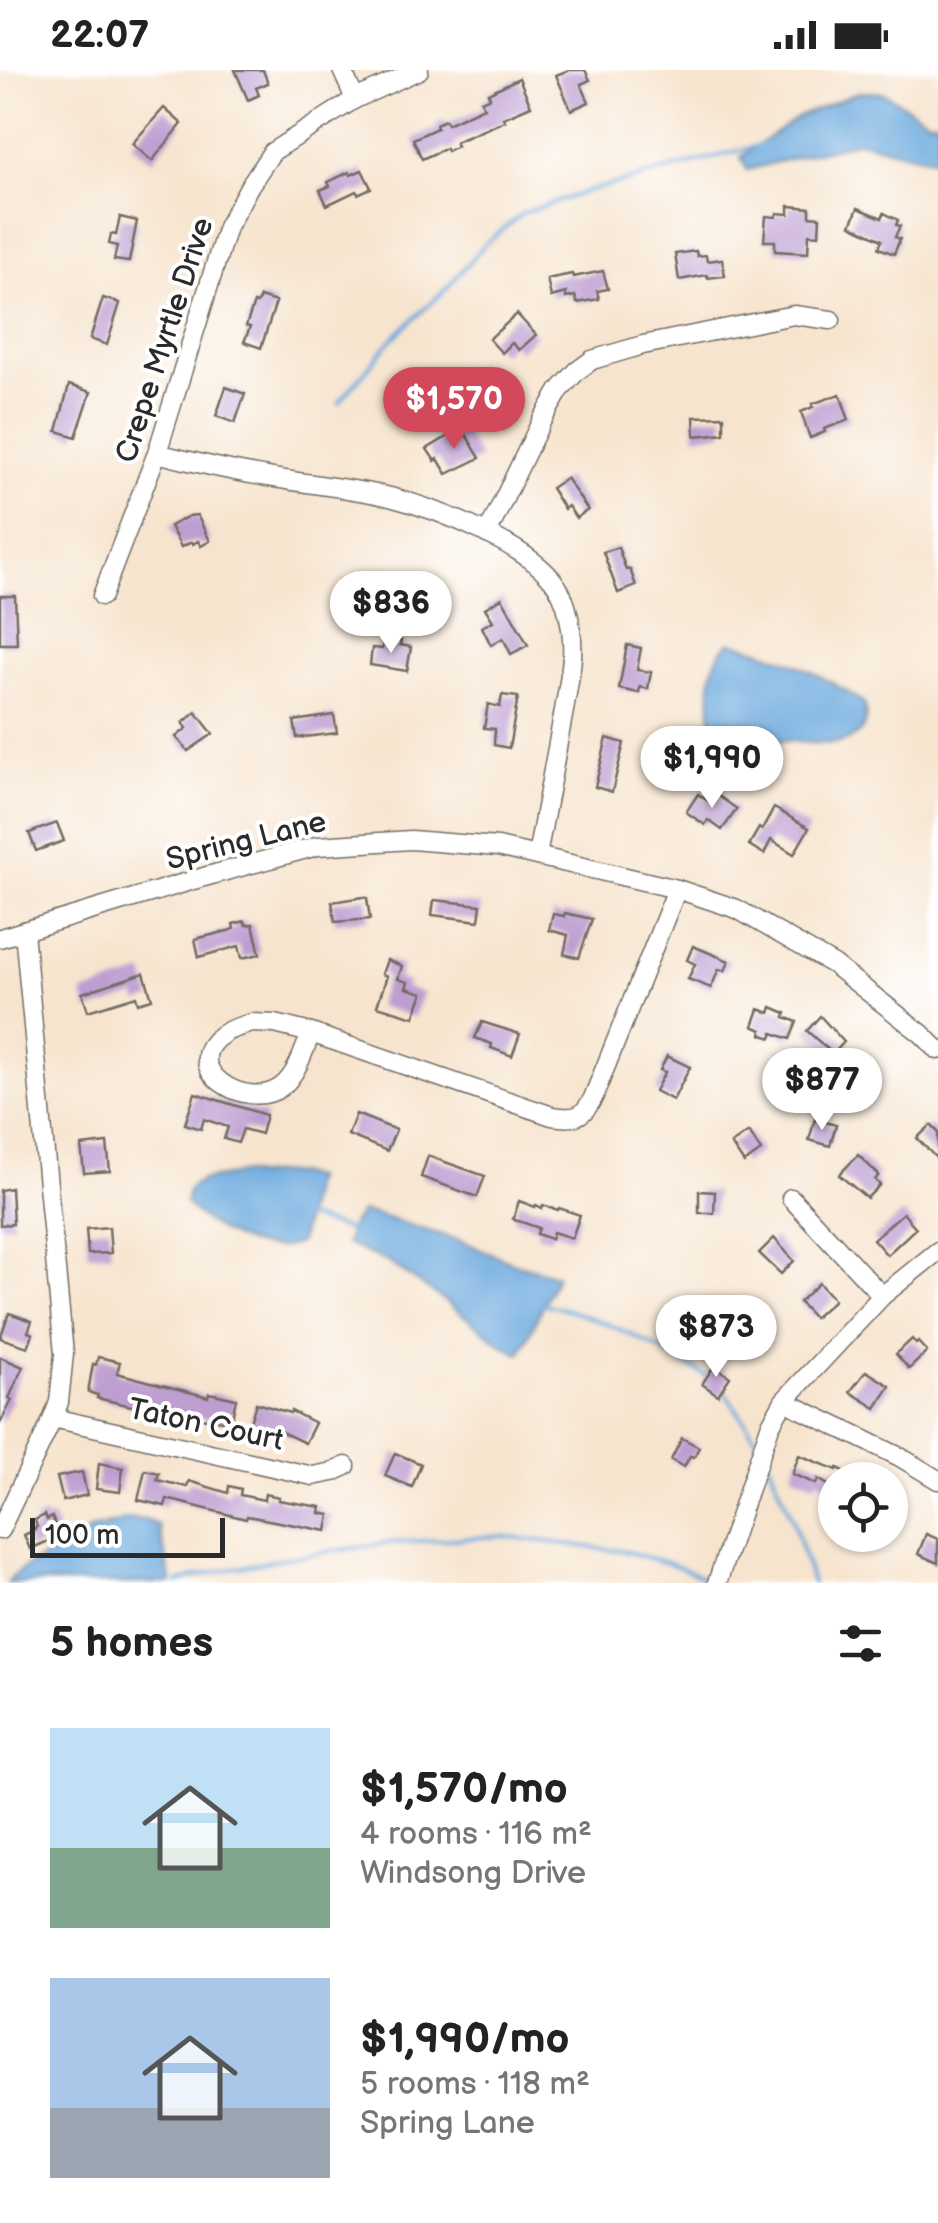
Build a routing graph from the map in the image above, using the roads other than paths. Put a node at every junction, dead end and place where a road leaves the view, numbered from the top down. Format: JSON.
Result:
{"nodes":[{"id":1,"x":342,"y":70,"type":"edge"},
{"id":2,"x":419,"y":70,"type":"edge"},
{"id":3,"x":356,"y":98,"type":"junction"},
{"id":4,"x":831,"y":320,"type":"dead end"},
{"id":5,"x":157,"y":453,"type":"junction"},
{"id":6,"x":487,"y":534,"type":"junction"},
{"id":7,"x":102,"y":596,"type":"dead end"},
{"id":8,"x":538,"y":856,"type":"junction"},
{"id":9,"x":676,"y":889,"type":"junction"},
{"id":10,"x":24,"y":930,"type":"junction"},
{"id":11,"x":0,"y":938,"type":"edge"},
{"id":12,"x":311,"y":1033,"type":"junction"},
{"id":13,"x":938,"y":1050,"type":"edge"},
{"id":14,"x":791,"y":1198,"type":"dead end"},
{"id":15,"x":938,"y":1251,"type":"edge"},
{"id":16,"x":882,"y":1296,"type":"junction"},
{"id":17,"x":784,"y":1400,"type":"junction"},
{"id":18,"x":53,"y":1418,"type":"junction"},
{"id":19,"x":346,"y":1466,"type":"dead end"},
{"id":20,"x":938,"y":1480,"type":"edge"},
{"id":21,"x":0,"y":1530,"type":"edge"},
{"id":22,"x":718,"y":1583,"type":"edge"}],
"edges":[{"from":1,"to":3,"type":"street"},
{"from":2,"to":3,"type":"street","name":"Crepe Myrtle Drive"},
{"from":3,"to":5,"type":"street","name":"Crepe Myrtle Drive"},
{"from":4,"to":6,"type":"street"},
{"from":5,"to":6,"type":"street"},
{"from":5,"to":7,"type":"street","name":"Crepe Myrtle Drive"},
{"from":6,"to":8,"type":"street"},
{"from":8,"to":9,"type":"street","name":"Spring Lane"},
{"from":8,"to":10,"type":"street","name":"Spring Lane"},
{"from":9,"to":12,"type":"street"},
{"from":9,"to":13,"type":"street","name":"Spring Lane"},
{"from":10,"to":11,"type":"street","name":"Spring Lane"},
{"from":10,"to":18,"type":"street"},
{"from":12,"to":12,"type":"street"},
{"from":14,"to":16,"type":"street"},
{"from":15,"to":16,"type":"street"},
{"from":16,"to":17,"type":"street"},
{"from":17,"to":20,"type":"street"},
{"from":17,"to":22,"type":"street"},
{"from":18,"to":19,"type":"street","name":"Taton Court"},
{"from":18,"to":21,"type":"street"}]}
